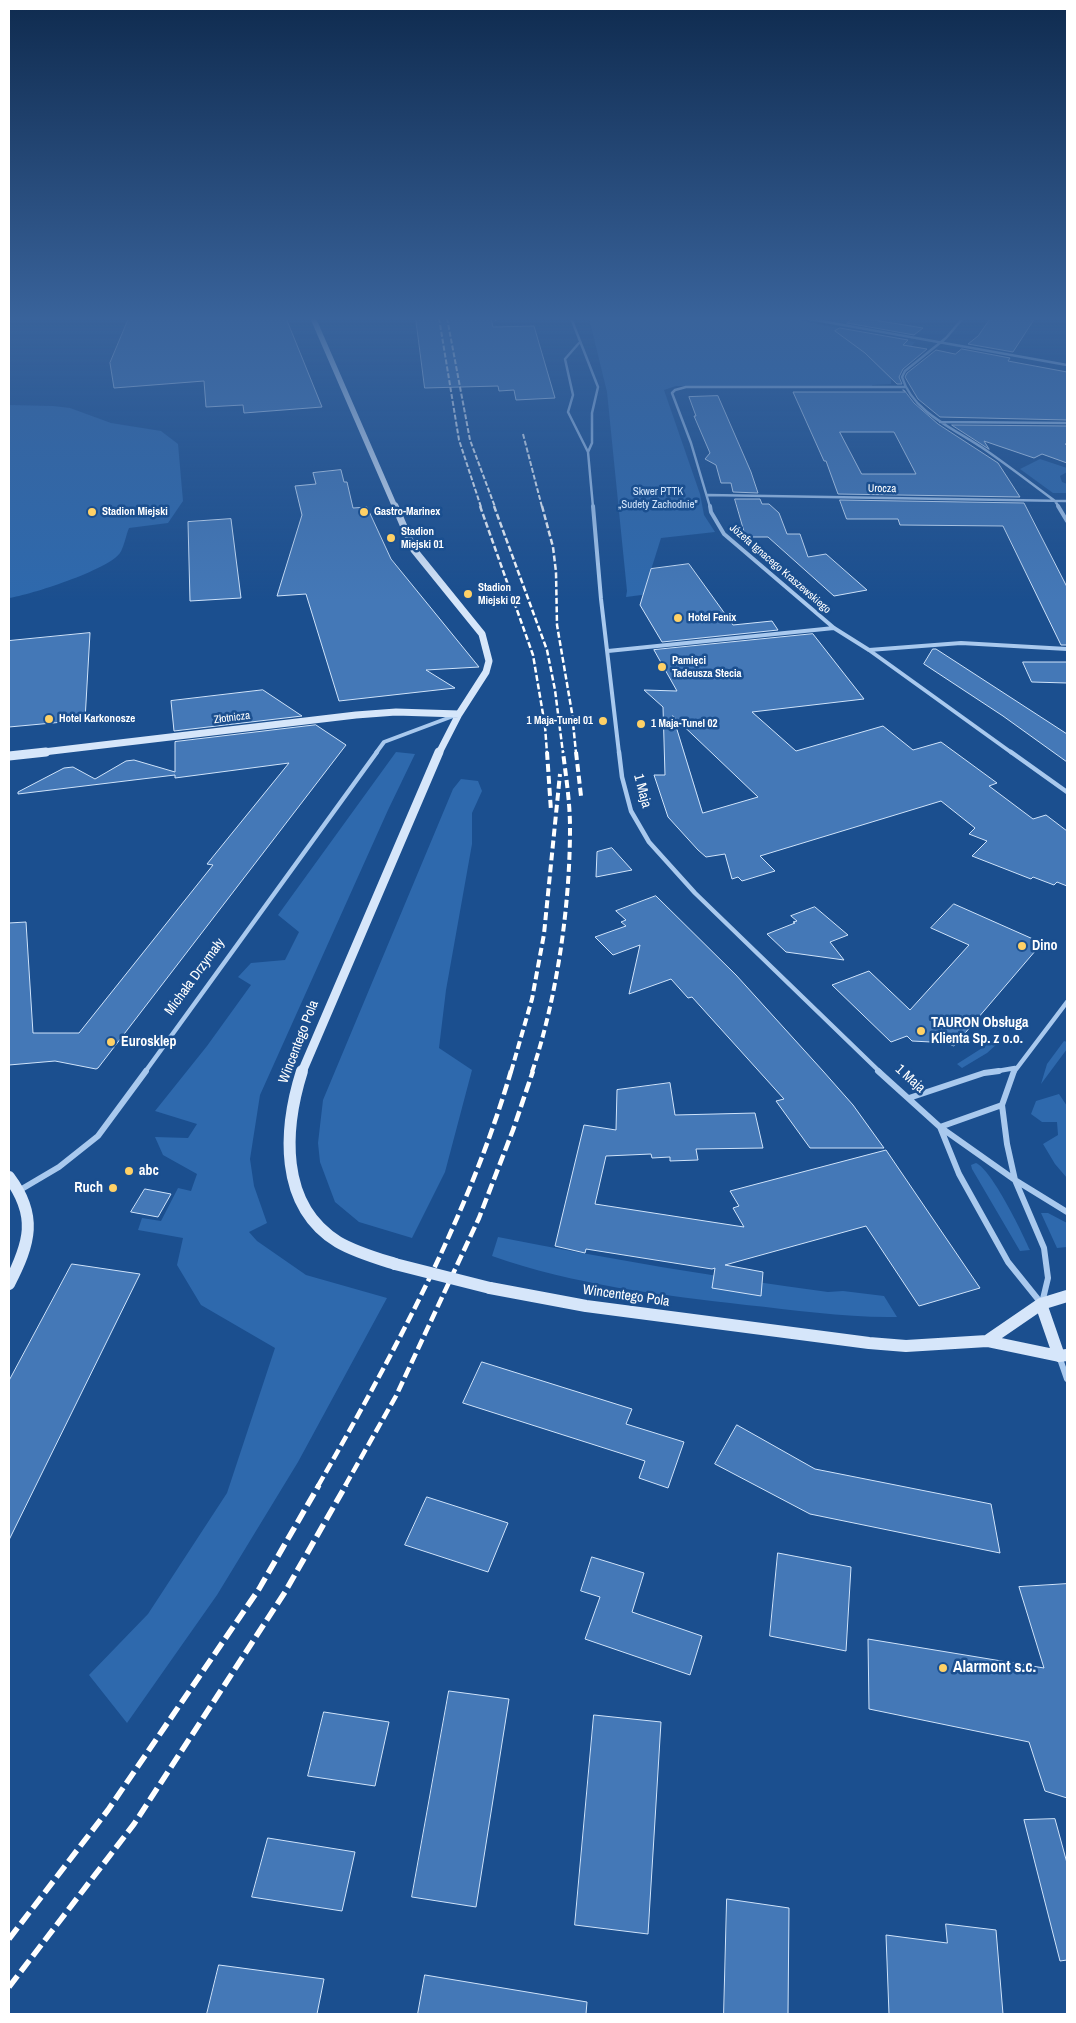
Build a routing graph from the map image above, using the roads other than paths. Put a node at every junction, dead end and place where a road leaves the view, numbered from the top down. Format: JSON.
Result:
{"nodes":[{"id":1,"x":354,"y":412,"type":"edge"},
{"id":2,"x":568,"y":412,"type":"edge"},
{"id":3,"x":592,"y":412,"type":"edge"},
{"id":4,"x":679,"y":412,"type":"edge"},
{"id":5,"x":927,"y":412,"type":"edge"},
{"id":6,"x":939,"y":422,"type":"junction"},
{"id":7,"x":1067,"y":423,"type":"edge"},
{"id":8,"x":588,"y":452,"type":"junction"},
{"id":9,"x":708,"y":495,"type":"junction"},
{"id":10,"x":1055,"y":501,"type":"junction"},
{"id":11,"x":1067,"y":501,"type":"edge"},
{"id":12,"x":1067,"y":520,"type":"edge"},
{"id":13,"x":834,"y":628,"type":"junction"},
{"id":14,"x":1067,"y":649,"type":"edge"},
{"id":15,"x":869,"y":650,"type":"junction"},
{"id":16,"x":608,"y":651,"type":"junction"},
{"id":17,"x":459,"y":714,"type":"junction"},
{"id":18,"x":9,"y":756,"type":"edge"},
{"id":19,"x":1067,"y":792,"type":"edge"},
{"id":20,"x":1067,"y":1002,"type":"edge"},
{"id":21,"x":1015,"y":1068,"type":"junction"},
{"id":22,"x":909,"y":1098,"type":"junction"},
{"id":23,"x":1002,"y":1105,"type":"junction"},
{"id":24,"x":940,"y":1127,"type":"junction"},
{"id":25,"x":9,"y":1177,"type":"edge"},
{"id":26,"x":1015,"y":1180,"type":"junction"},
{"id":27,"x":20,"y":1190,"type":"junction"},
{"id":28,"x":1067,"y":1212,"type":"edge"},
{"id":29,"x":9,"y":1284,"type":"edge"},
{"id":30,"x":1067,"y":1296,"type":"edge"},
{"id":31,"x":1042,"y":1304,"type":"junction"},
{"id":32,"x":987,"y":1341,"type":"junction"},
{"id":33,"x":1063,"y":1356,"type":"edge"},
{"id":34,"x":1067,"y":1379,"type":"edge"}],
"edges":[{"from":1,"to":17,"type":"street","name":"Wincentego Pola"},
{"from":2,"to":8,"type":"street"},
{"from":3,"to":8,"type":"street","name":"1 Maja"},
{"from":4,"to":9,"type":"street","name":"Józefa Ignacego Kraszewskiego"},
{"from":5,"to":6,"type":"street"},
{"from":6,"to":7,"type":"street"},
{"from":6,"to":10,"type":"street"},
{"from":8,"to":16,"type":"street","name":"1 Maja"},
{"from":9,"to":10,"type":"street","name":"Urocza"},
{"from":9,"to":13,"type":"street","name":"Józefa Ignacego Kraszewskiego"},
{"from":10,"to":11,"type":"street","name":"Urocza"},
{"from":10,"to":12,"type":"street"},
{"from":13,"to":15,"type":"street","name":"Józefa Ignacego Kraszewskiego"},
{"from":13,"to":16,"type":"street"},
{"from":14,"to":15,"type":"street"},
{"from":15,"to":19,"type":"street","name":"Józefa Ignacego Kraszewskiego"},
{"from":16,"to":22,"type":"street","name":"1 Maja"},
{"from":17,"to":18,"type":"street","name":"Złotnicza"},
{"from":17,"to":27,"type":"street","name":"Michała Drzymały"},
{"from":17,"to":32,"type":"street","name":"Wincentego Pola","bridge":true},
{"from":20,"to":21,"type":"street"},
{"from":21,"to":22,"type":"street"},
{"from":21,"to":23,"type":"street"},
{"from":22,"to":24,"type":"street","name":"1 Maja"},
{"from":23,"to":24,"type":"street"},
{"from":23,"to":26,"type":"street"},
{"from":24,"to":26,"type":"street","name":"1 Maja"},
{"from":24,"to":31,"type":"street","name":"1 Maja"},
{"from":25,"to":27,"type":"street"},
{"from":26,"to":28,"type":"street","name":"1 Maja"},
{"from":26,"to":31,"type":"street"},
{"from":27,"to":29,"type":"street"},
{"from":30,"to":31,"type":"street"},
{"from":31,"to":32,"type":"street"},
{"from":31,"to":33,"type":"street","name":"1 Maja"},
{"from":32,"to":33,"type":"street","name":"Wincentego Pola"},
{"from":33,"to":34,"type":"street","name":"1 Maja"}]}
